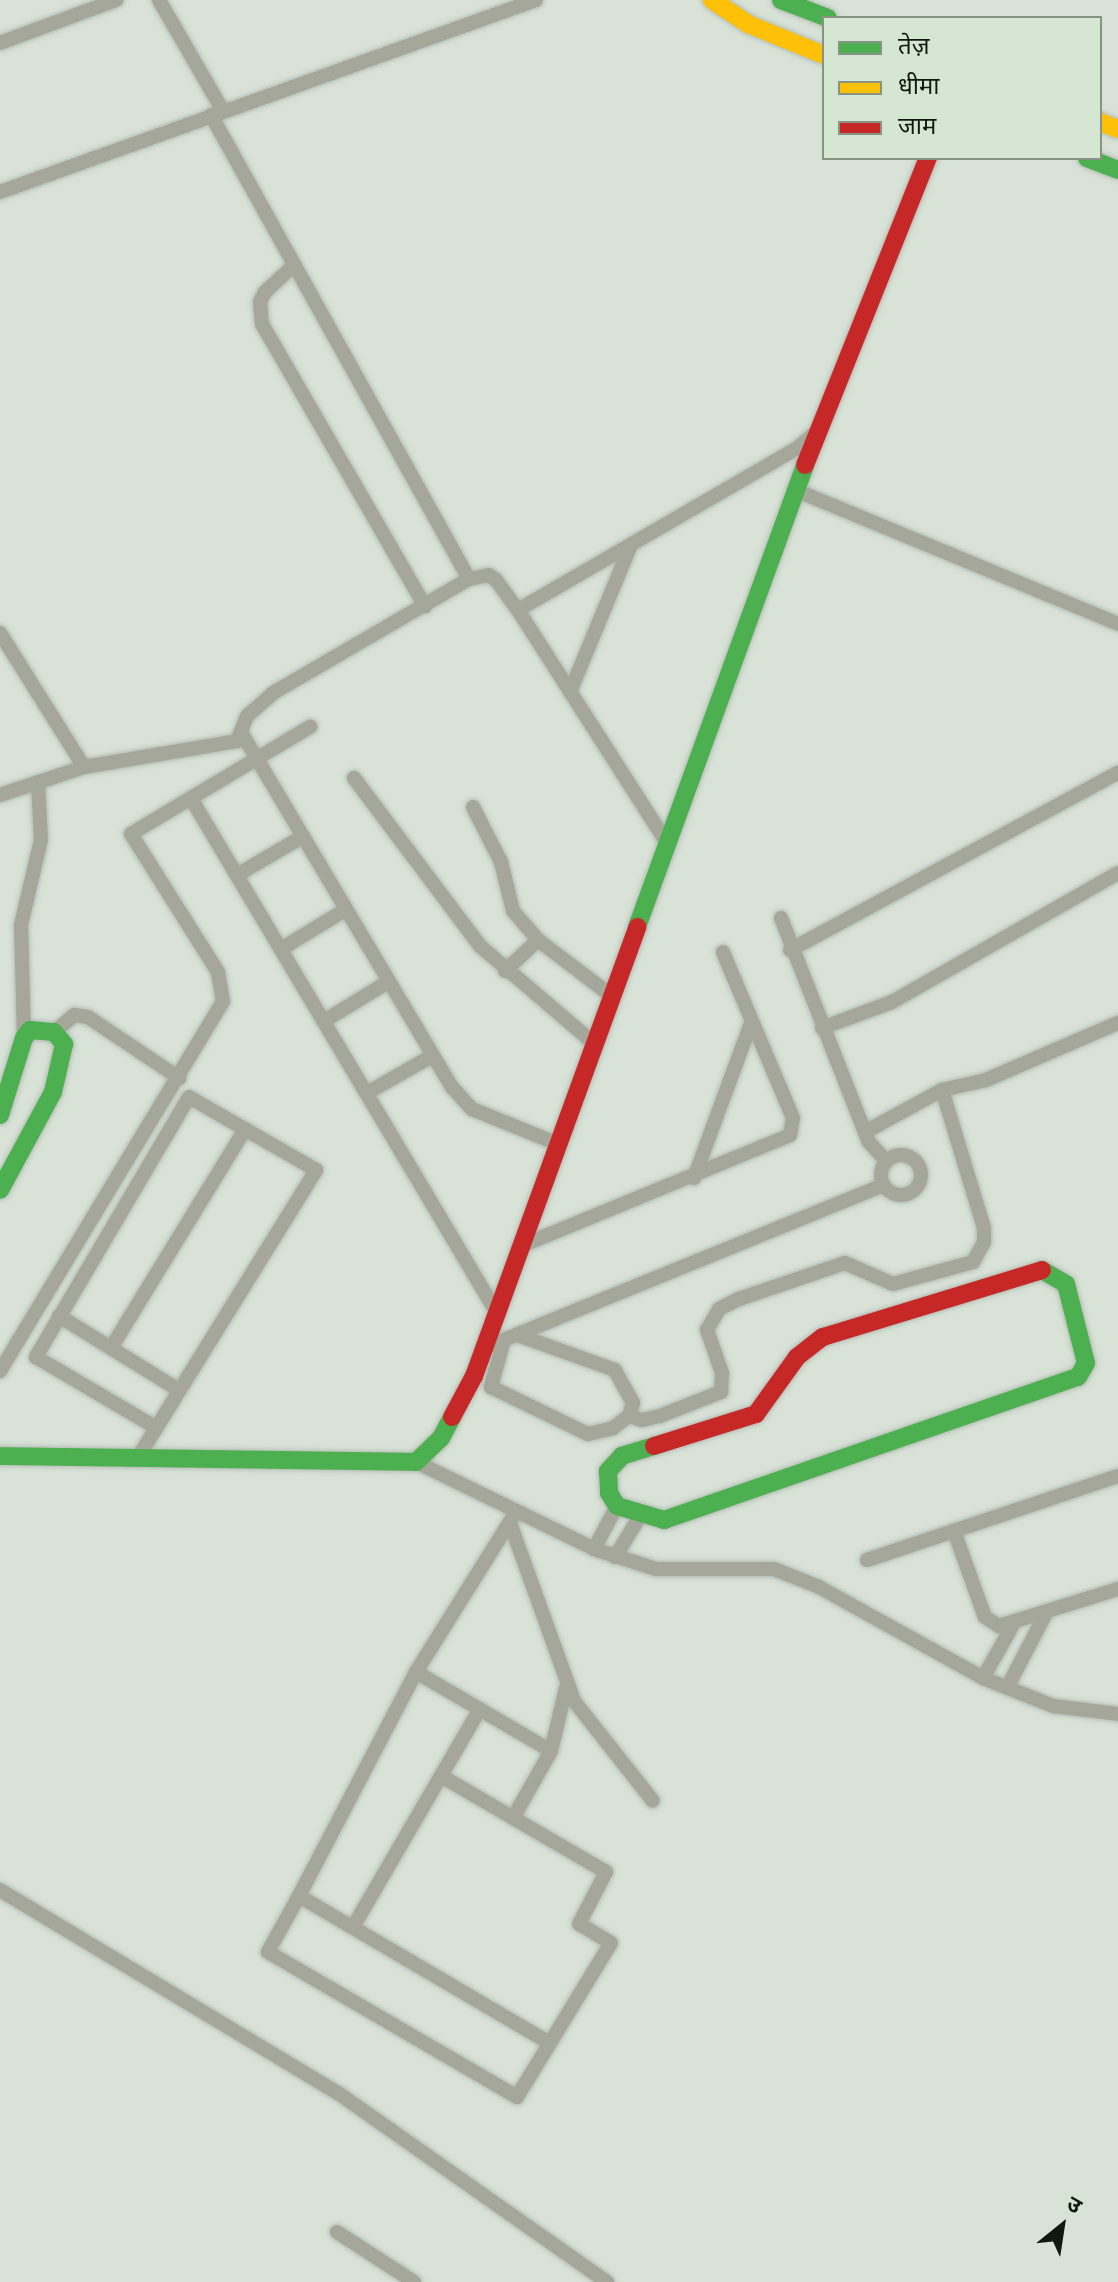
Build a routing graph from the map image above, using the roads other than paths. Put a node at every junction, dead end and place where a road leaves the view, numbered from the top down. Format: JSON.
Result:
{"nodes":[{"id":1,"x":116,"y":0,"type":"edge"},
{"id":2,"x":159,"y":0,"type":"edge"},
{"id":3,"x":536,"y":0,"type":"edge"},
{"id":4,"x":712,"y":0,"type":"edge"},
{"id":5,"x":781,"y":0,"type":"edge"},
{"id":6,"x":823,"y":16,"type":"edge"},
{"id":7,"x":0,"y":43,"type":"edge"},
{"id":8,"x":822,"y":54,"type":"edge"},
{"id":9,"x":217,"y":113,"type":"junction"},
{"id":10,"x":927,"y":160,"type":"edge"},
{"id":11,"x":1092,"y":160,"type":"edge"},
{"id":12,"x":1118,"y":170,"type":"edge"},
{"id":13,"x":0,"y":192,"type":"edge"},
{"id":14,"x":293,"y":266,"type":"junction"},
{"id":15,"x":817,"y":431,"type":"junction"},
{"id":16,"x":795,"y":490,"type":"junction"},
{"id":17,"x":631,"y":545,"type":"junction"},
{"id":18,"x":469,"y":579,"type":"junction"},
{"id":19,"x":425,"y":606,"type":"junction"},
{"id":20,"x":518,"y":610,"type":"junction"},
{"id":21,"x":1118,"y":624,"type":"edge"},
{"id":22,"x":0,"y":633,"type":"edge"},
{"id":23,"x":570,"y":692,"type":"junction"},
{"id":24,"x":310,"y":727,"type":"dead end"},
{"id":25,"x":241,"y":732,"type":"junction"},
{"id":26,"x":256,"y":762,"type":"junction"},
{"id":27,"x":84,"y":767,"type":"junction"},
{"id":28,"x":1118,"y":773,"type":"edge"},
{"id":29,"x":354,"y":778,"type":"dead end"},
{"id":30,"x":38,"y":782,"type":"junction"},
{"id":31,"x":0,"y":795,"type":"edge"},
{"id":32,"x":192,"y":800,"type":"junction"},
{"id":33,"x":473,"y":807,"type":"dead end"},
{"id":34,"x":302,"y":837,"type":"junction"},
{"id":35,"x":667,"y":843,"type":"junction"},
{"id":36,"x":1118,"y":873,"type":"edge"},
{"id":37,"x":237,"y":875,"type":"junction"},
{"id":38,"x":345,"y":910,"type":"junction"},
{"id":39,"x":781,"y":918,"type":"dead end"},
{"id":40,"x":538,"y":940,"type":"junction"},
{"id":41,"x":281,"y":949,"type":"junction"},
{"id":42,"x":790,"y":950,"type":"junction"},
{"id":43,"x":723,"y":952,"type":"dead end"},
{"id":44,"x":505,"y":971,"type":"junction"},
{"id":45,"x":388,"y":982,"type":"junction"},
{"id":46,"x":613,"y":997,"type":"junction"},
{"id":47,"x":324,"y":1021,"type":"junction"},
{"id":48,"x":751,"y":1023,"type":"junction"},
{"id":49,"x":1118,"y":1023,"type":"edge"},
{"id":50,"x":822,"y":1028,"type":"junction"},
{"id":51,"x":54,"y":1032,"type":"junction"},
{"id":52,"x":24,"y":1038,"type":"junction"},
{"id":53,"x":596,"y":1045,"type":"junction"},
{"id":54,"x":432,"y":1056,"type":"junction"},
{"id":55,"x":179,"y":1078,"type":"junction"},
{"id":56,"x":942,"y":1090,"type":"junction"},
{"id":57,"x":367,"y":1093,"type":"junction"},
{"id":58,"x":0,"y":1115,"type":"edge"},
{"id":59,"x":245,"y":1129,"type":"junction"},
{"id":60,"x":865,"y":1132,"type":"junction"},
{"id":61,"x":558,"y":1144,"type":"junction"},
{"id":62,"x":886,"y":1161,"type":"junction"},
{"id":63,"x":694,"y":1178,"type":"junction"},
{"id":64,"x":883,"y":1185,"type":"junction"},
{"id":65,"x":0,"y":1190,"type":"edge"},
{"id":66,"x":521,"y":1246,"type":"junction"},
{"id":67,"x":497,"y":1313,"type":"junction"},
{"id":68,"x":59,"y":1316,"type":"junction"},
{"id":69,"x":511,"y":1338,"type":"junction"},
{"id":70,"x":111,"y":1348,"type":"junction"},
{"id":71,"x":484,"y":1348,"type":"junction"},
{"id":72,"x":0,"y":1371,"type":"edge"},
{"id":73,"x":179,"y":1390,"type":"junction"},
{"id":74,"x":629,"y":1416,"type":"junction"},
{"id":75,"x":155,"y":1427,"type":"junction"},
{"id":76,"x":0,"y":1456,"type":"edge"},
{"id":77,"x":137,"y":1459,"type":"junction"},
{"id":78,"x":416,"y":1462,"type":"junction"},
{"id":79,"x":1118,"y":1476,"type":"edge"},
{"id":80,"x":617,"y":1506,"type":"junction"},
{"id":81,"x":640,"y":1516,"type":"junction"},
{"id":82,"x":513,"y":1518,"type":"junction"},
{"id":83,"x":954,"y":1531,"type":"junction"},
{"id":84,"x":594,"y":1549,"type":"junction"},
{"id":85,"x":615,"y":1557,"type":"junction"},
{"id":86,"x":867,"y":1560,"type":"dead end"},
{"id":87,"x":1118,"y":1589,"type":"edge"},
{"id":88,"x":1045,"y":1615,"type":"junction"},
{"id":89,"x":1014,"y":1623,"type":"junction"},
{"id":90,"x":416,"y":1672,"type":"junction"},
{"id":91,"x":983,"y":1678,"type":"junction"},
{"id":92,"x":567,"y":1684,"type":"junction"},
{"id":93,"x":1007,"y":1688,"type":"junction"},
{"id":94,"x":480,"y":1709,"type":"junction"},
{"id":95,"x":1118,"y":1714,"type":"edge"},
{"id":96,"x":551,"y":1751,"type":"junction"},
{"id":97,"x":441,"y":1776,"type":"junction"},
{"id":98,"x":653,"y":1801,"type":"dead end"},
{"id":99,"x":513,"y":1818,"type":"junction"},
{"id":100,"x":0,"y":1890,"type":"edge"},
{"id":101,"x":299,"y":1896,"type":"junction"},
{"id":102,"x":353,"y":1927,"type":"junction"},
{"id":103,"x":548,"y":2042,"type":"junction"},
{"id":104,"x":337,"y":2232,"type":"dead end"},
{"id":105,"x":414,"y":2282,"type":"edge"},
{"id":106,"x":607,"y":2282,"type":"edge"}],
"edges":[{"from":1,"to":7,"type":"street"},
{"from":2,"to":9,"type":"street"},
{"from":3,"to":9,"type":"street"},
{"from":4,"to":8,"type":"street"},
{"from":5,"to":6,"type":"street"},
{"from":9,"to":13,"type":"street"},
{"from":9,"to":14,"type":"street"},
{"from":10,"to":15,"type":"street"},
{"from":11,"to":12,"type":"street"},
{"from":14,"to":18,"type":"street"},
{"from":14,"to":19,"type":"street"},
{"from":15,"to":16,"type":"street"},
{"from":15,"to":17,"type":"street"},
{"from":16,"to":21,"type":"street"},
{"from":16,"to":35,"type":"street"},
{"from":17,"to":20,"type":"street"},
{"from":17,"to":23,"type":"street"},
{"from":18,"to":19,"type":"street"},
{"from":18,"to":20,"type":"street"},
{"from":19,"to":25,"type":"street"},
{"from":20,"to":23,"type":"street"},
{"from":22,"to":27,"type":"street"},
{"from":23,"to":35,"type":"street"},
{"from":24,"to":26,"type":"street"},
{"from":25,"to":26,"type":"street"},
{"from":25,"to":27,"type":"street"},
{"from":26,"to":32,"type":"street"},
{"from":26,"to":34,"type":"street"},
{"from":27,"to":30,"type":"street"},
{"from":28,"to":42,"type":"street"},
{"from":29,"to":44,"type":"street"},
{"from":30,"to":31,"type":"street"},
{"from":30,"to":52,"type":"street"},
{"from":32,"to":37,"type":"street"},
{"from":32,"to":55,"type":"street"},
{"from":33,"to":40,"type":"street"},
{"from":34,"to":37,"type":"street"},
{"from":34,"to":38,"type":"street"},
{"from":35,"to":46,"type":"street"},
{"from":36,"to":50,"type":"street"},
{"from":37,"to":41,"type":"street"},
{"from":38,"to":41,"type":"street"},
{"from":38,"to":45,"type":"street"},
{"from":39,"to":42,"type":"street"},
{"from":40,"to":44,"type":"street"},
{"from":40,"to":46,"type":"street"},
{"from":41,"to":47,"type":"street"},
{"from":42,"to":50,"type":"street"},
{"from":43,"to":48,"type":"street"},
{"from":44,"to":53,"type":"street"},
{"from":45,"to":47,"type":"street"},
{"from":45,"to":54,"type":"street"},
{"from":46,"to":53,"type":"street"},
{"from":47,"to":57,"type":"street"},
{"from":48,"to":63,"type":"street"},
{"from":48,"to":63,"type":"street"},
{"from":49,"to":56,"type":"street"},
{"from":50,"to":60,"type":"street"},
{"from":51,"to":52,"type":"street"},
{"from":51,"to":55,"type":"street"},
{"from":51,"to":65,"type":"street"},
{"from":52,"to":58,"type":"street"},
{"from":53,"to":61,"type":"street"},
{"from":54,"to":57,"type":"street"},
{"from":54,"to":61,"type":"street"},
{"from":55,"to":72,"type":"street"},
{"from":56,"to":60,"type":"street"},
{"from":56,"to":74,"type":"street"},
{"from":57,"to":67,"type":"street"},
{"from":59,"to":68,"type":"street"},
{"from":59,"to":70,"type":"street"},
{"from":59,"to":73,"type":"street"},
{"from":60,"to":62,"type":"street"},
{"from":61,"to":66,"type":"street"},
{"from":62,"to":64,"type":"street"},
{"from":62,"to":64,"type":"street"},
{"from":63,"to":66,"type":"street"},
{"from":64,"to":69,"type":"street"},
{"from":66,"to":67,"type":"street"},
{"from":67,"to":71,"type":"street"},
{"from":68,"to":70,"type":"street"},
{"from":68,"to":75,"type":"street"},
{"from":69,"to":71,"type":"street"},
{"from":69,"to":74,"type":"street"},
{"from":69,"to":74,"type":"street"},
{"from":70,"to":73,"type":"street"},
{"from":71,"to":78,"type":"street"},
{"from":73,"to":75,"type":"street"},
{"from":75,"to":77,"type":"street"},
{"from":76,"to":77,"type":"street"},
{"from":77,"to":78,"type":"street"},
{"from":78,"to":82,"type":"street"},
{"from":79,"to":83,"type":"street"},
{"from":80,"to":81,"type":"street"},
{"from":80,"to":81,"type":"street"},
{"from":80,"to":84,"type":"street"},
{"from":81,"to":85,"type":"street"},
{"from":82,"to":84,"type":"street"},
{"from":82,"to":90,"type":"street"},
{"from":82,"to":92,"type":"street"},
{"from":83,"to":86,"type":"street"},
{"from":83,"to":89,"type":"street"},
{"from":84,"to":85,"type":"street"},
{"from":85,"to":91,"type":"street"},
{"from":87,"to":88,"type":"street"},
{"from":88,"to":89,"type":"street"},
{"from":88,"to":93,"type":"street"},
{"from":89,"to":91,"type":"street"},
{"from":90,"to":94,"type":"street"},
{"from":90,"to":101,"type":"street"},
{"from":91,"to":93,"type":"street"},
{"from":92,"to":96,"type":"street"},
{"from":92,"to":98,"type":"street"},
{"from":93,"to":95,"type":"street"},
{"from":94,"to":96,"type":"street"},
{"from":94,"to":97,"type":"street"},
{"from":96,"to":99,"type":"street"},
{"from":97,"to":99,"type":"street"},
{"from":97,"to":102,"type":"street"},
{"from":99,"to":103,"type":"street"},
{"from":100,"to":106,"type":"street"},
{"from":101,"to":102,"type":"street"},
{"from":101,"to":103,"type":"street"},
{"from":102,"to":103,"type":"street"},
{"from":104,"to":105,"type":"street"}]}
